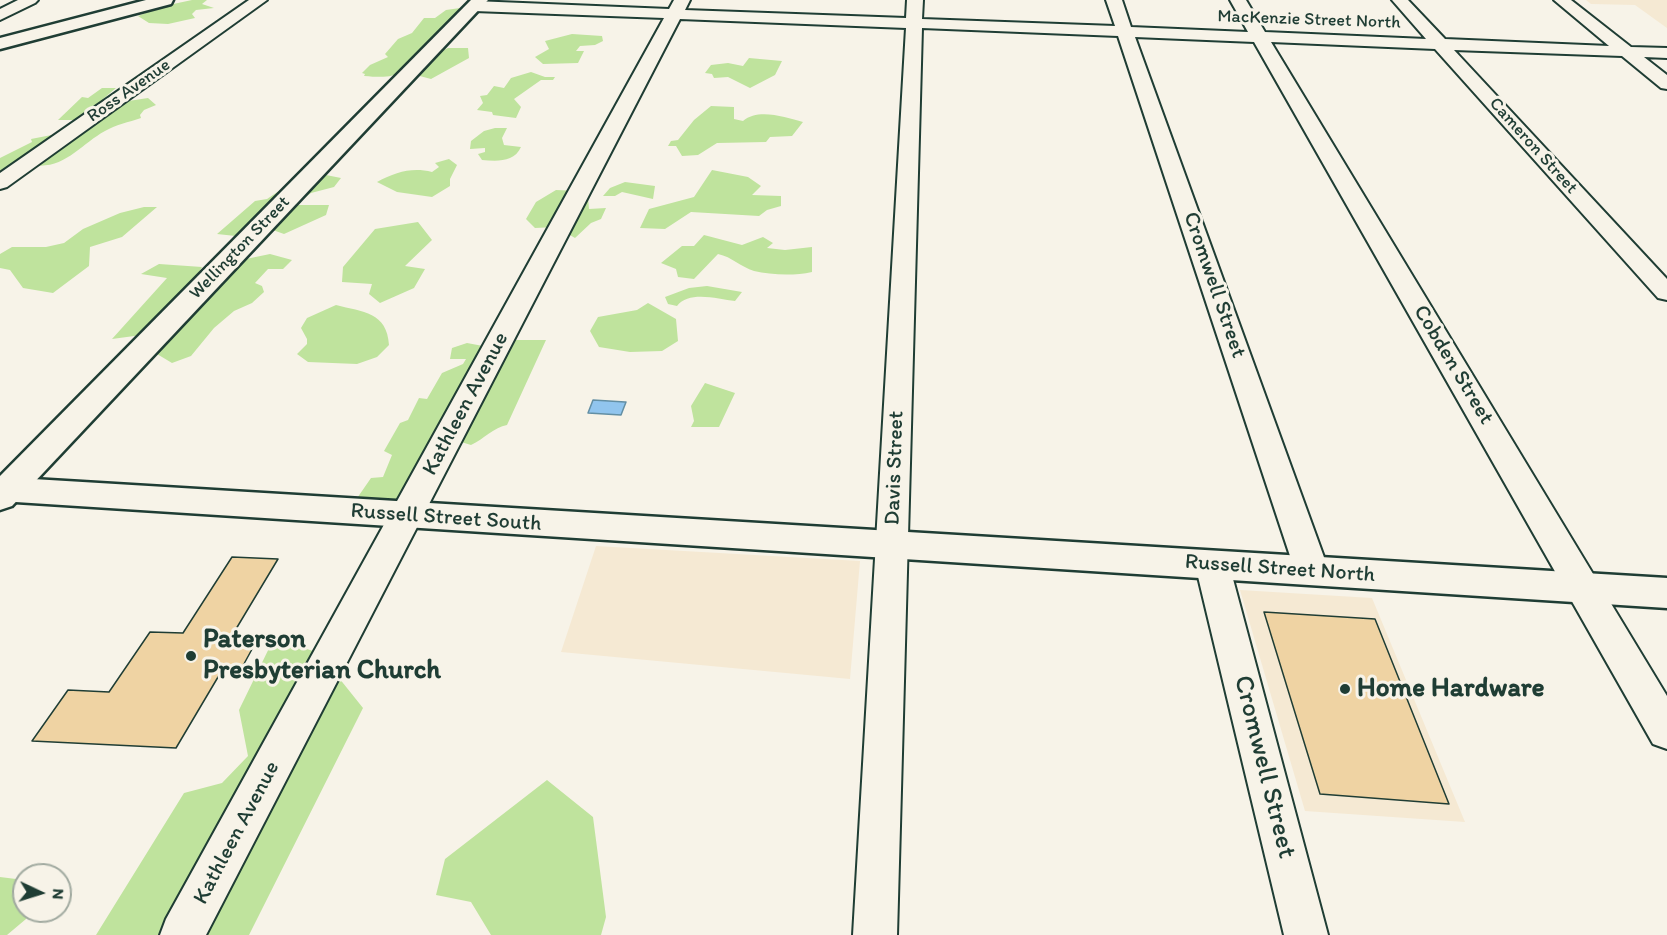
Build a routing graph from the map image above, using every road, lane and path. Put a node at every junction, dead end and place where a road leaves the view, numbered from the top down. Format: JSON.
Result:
{"nodes":[{"id":1,"x":30,"y":0,"type":"edge"},
{"id":2,"x":165,"y":0,"type":"edge"},
{"id":3,"x":259,"y":0,"type":"edge"},
{"id":4,"x":1114,"y":0,"type":"edge"},
{"id":5,"x":1238,"y":0,"type":"edge"},
{"id":6,"x":1400,"y":0,"type":"edge"},
{"id":7,"x":1562,"y":0,"type":"edge"},
{"id":8,"x":477,"y":3,"type":"edge"},
{"id":9,"x":678,"y":6,"type":"edge"},
{"id":10,"x":914,"y":12,"type":"edge"},
{"id":11,"x":0,"y":15,"type":"edge"},
{"id":12,"x":1126,"y":33,"type":"junction"},
{"id":13,"x":0,"y":37,"type":"edge"},
{"id":14,"x":24,"y":37,"type":"junction"},
{"id":15,"x":1260,"y":38,"type":"junction"},
{"id":16,"x":0,"y":44,"type":"edge"},
{"id":17,"x":1440,"y":44,"type":"junction"},
{"id":18,"x":1627,"y":52,"type":"junction"},
{"id":19,"x":1667,"y":53,"type":"edge"},
{"id":20,"x":1667,"y":84,"type":"edge"},
{"id":21,"x":0,"y":183,"type":"edge"},
{"id":22,"x":1667,"y":292,"type":"edge"},
{"id":23,"x":2,"y":492,"type":"edge"},
{"id":24,"x":406,"y":516,"type":"junction"},
{"id":25,"x":892,"y":546,"type":"junction"},
{"id":26,"x":1212,"y":564,"type":"junction"},
{"id":27,"x":1312,"y":571,"type":"junction"},
{"id":28,"x":1584,"y":587,"type":"junction"},
{"id":29,"x":1667,"y":593,"type":"edge"},
{"id":30,"x":1667,"y":731,"type":"edge"},
{"id":31,"x":182,"y":935,"type":"edge"},
{"id":32,"x":875,"y":935,"type":"edge"},
{"id":33,"x":1306,"y":935,"type":"edge"}],
"edges":[{"from":1,"to":11,"type":"street"},
{"from":2,"to":14,"type":"street"},
{"from":3,"to":21,"type":"street","name":"Ross Avenue"},
{"from":4,"to":12,"type":"street","name":"Cromwell Street"},
{"from":5,"to":15,"type":"street","name":"Cobden Street"},
{"from":6,"to":17,"type":"street","name":"Cameron Street"},
{"from":7,"to":18,"type":"street"},
{"from":8,"to":9,"type":"street","name":"MacKenzie Street North"},
{"from":8,"to":23,"type":"street","name":"Wellington Street"},
{"from":9,"to":10,"type":"street","name":"MacKenzie Street North"},
{"from":9,"to":24,"type":"street","name":"Kathleen Avenue"},
{"from":10,"to":12,"type":"street","name":"MacKenzie Street North"},
{"from":10,"to":25,"type":"street","name":"Davis Street"},
{"from":12,"to":15,"type":"street","name":"MacKenzie Street North"},
{"from":12,"to":27,"type":"street","name":"Cromwell Street"},
{"from":13,"to":14,"type":"street"},
{"from":14,"to":16,"type":"street"},
{"from":15,"to":17,"type":"street","name":"MacKenzie Street North"},
{"from":15,"to":28,"type":"street","name":"Cobden Street"},
{"from":17,"to":18,"type":"street","name":"MacKenzie Street North"},
{"from":17,"to":22,"type":"street","name":"Cameron Street"},
{"from":18,"to":19,"type":"street","name":"MacKenzie Street North"},
{"from":18,"to":20,"type":"street"},
{"from":23,"to":24,"type":"street","name":"Russell Street South"},
{"from":24,"to":25,"type":"street","name":"Russell Street South"},
{"from":24,"to":31,"type":"street","name":"Kathleen Avenue"},
{"from":25,"to":26,"type":"street","name":"Russell Street North"},
{"from":25,"to":32,"type":"street","name":"Davis Street"},
{"from":26,"to":27,"type":"street","name":"Russell Street North"},
{"from":26,"to":33,"type":"street","name":"Cromwell Street"},
{"from":27,"to":28,"type":"street","name":"Russell Street North"},
{"from":28,"to":29,"type":"street","name":"Russell Street North"},
{"from":28,"to":30,"type":"street","name":"Cobden Street"}]}
